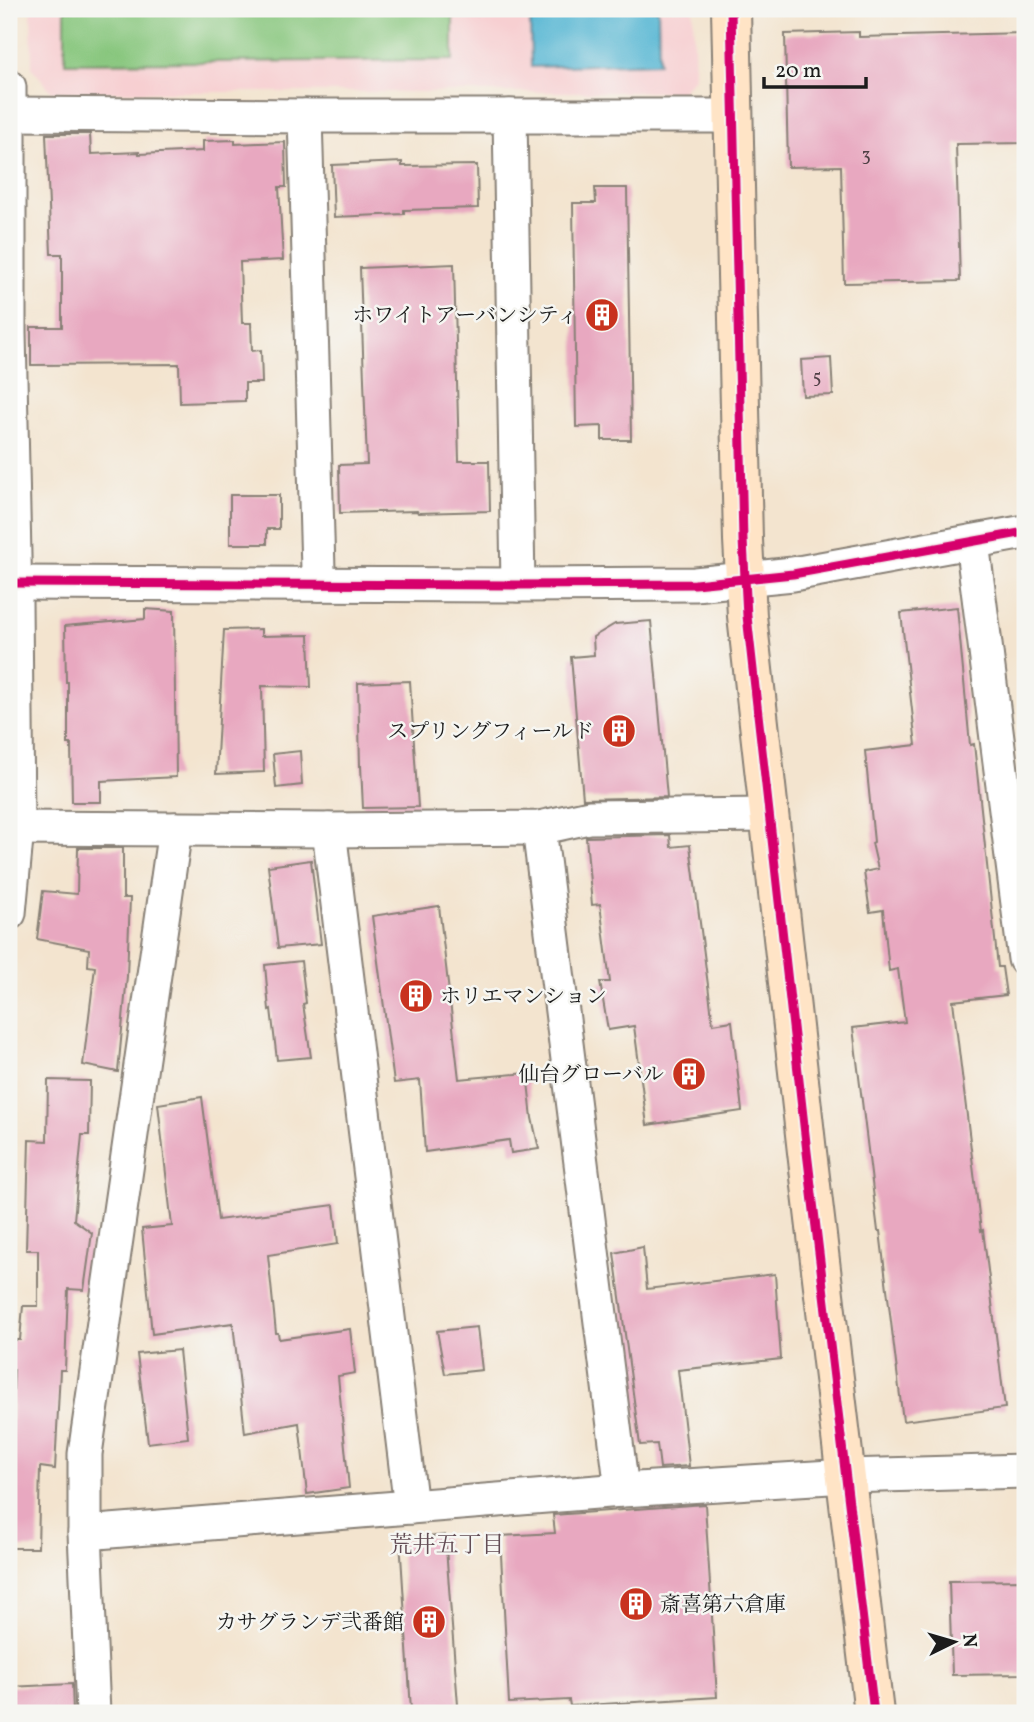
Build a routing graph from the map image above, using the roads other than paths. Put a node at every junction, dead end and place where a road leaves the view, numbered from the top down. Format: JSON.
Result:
{"nodes":[{"id":1,"x":731,"y":9,"type":"edge"},
{"id":2,"x":9,"y":87,"type":"edge"},
{"id":3,"x":9,"y":114,"type":"edge"},
{"id":4,"x":305,"y":116,"type":"junction"},
{"id":5,"x":510,"y":116,"type":"junction"},
{"id":6,"x":732,"y":116,"type":"junction"},
{"id":7,"x":9,"y":333,"type":"edge"},
{"id":8,"x":1025,"y":532,"type":"edge"},
{"id":9,"x":972,"y":542,"type":"junction"},
{"id":10,"x":746,"y":578,"type":"junction"},
{"id":11,"x":12,"y":583,"type":"edge"},
{"id":12,"x":320,"y":584,"type":"junction"},
{"id":13,"x":518,"y":585,"type":"junction"},
{"id":14,"x":768,"y":815,"type":"junction"},
{"id":15,"x":13,"y":828,"type":"edge"},
{"id":16,"x":540,"y":828,"type":"junction"},
{"id":17,"x":175,"y":829,"type":"junction"},
{"id":18,"x":329,"y":830,"type":"junction"},
{"id":19,"x":9,"y":913,"type":"edge"},
{"id":20,"x":1025,"y":959,"type":"edge"},
{"id":21,"x":1025,"y":1471,"type":"edge"},
{"id":22,"x":846,"y":1476,"type":"junction"},
{"id":23,"x":622,"y":1490,"type":"junction"},
{"id":24,"x":411,"y":1507,"type":"junction"},
{"id":25,"x":85,"y":1533,"type":"junction"},
{"id":26,"x":93,"y":1713,"type":"edge"},
{"id":27,"x":874,"y":1713,"type":"edge"}],
"edges":[{"from":1,"to":6,"type":"street"},
{"from":2,"to":3,"type":"street"},
{"from":3,"to":4,"type":"street"},
{"from":3,"to":7,"type":"street"},
{"from":4,"to":5,"type":"street"},
{"from":4,"to":12,"type":"street"},
{"from":5,"to":6,"type":"street"},
{"from":5,"to":13,"type":"street"},
{"from":6,"to":10,"type":"street"},
{"from":7,"to":11,"type":"street"},
{"from":8,"to":9,"type":"street"},
{"from":9,"to":10,"type":"street"},
{"from":9,"to":20,"type":"street"},
{"from":10,"to":13,"type":"street"},
{"from":10,"to":14,"type":"street"},
{"from":11,"to":12,"type":"street"},
{"from":11,"to":15,"type":"street"},
{"from":12,"to":13,"type":"street"},
{"from":14,"to":16,"type":"street"},
{"from":14,"to":22,"type":"street"},
{"from":15,"to":17,"type":"street"},
{"from":15,"to":19,"type":"street"},
{"from":16,"to":18,"type":"street"},
{"from":16,"to":23,"type":"street"},
{"from":17,"to":18,"type":"street"},
{"from":17,"to":25,"type":"street"},
{"from":18,"to":24,"type":"street"},
{"from":21,"to":22,"type":"street"},
{"from":22,"to":23,"type":"street"},
{"from":22,"to":27,"type":"street"},
{"from":23,"to":24,"type":"street"},
{"from":24,"to":25,"type":"street"},
{"from":25,"to":26,"type":"street"}]}
